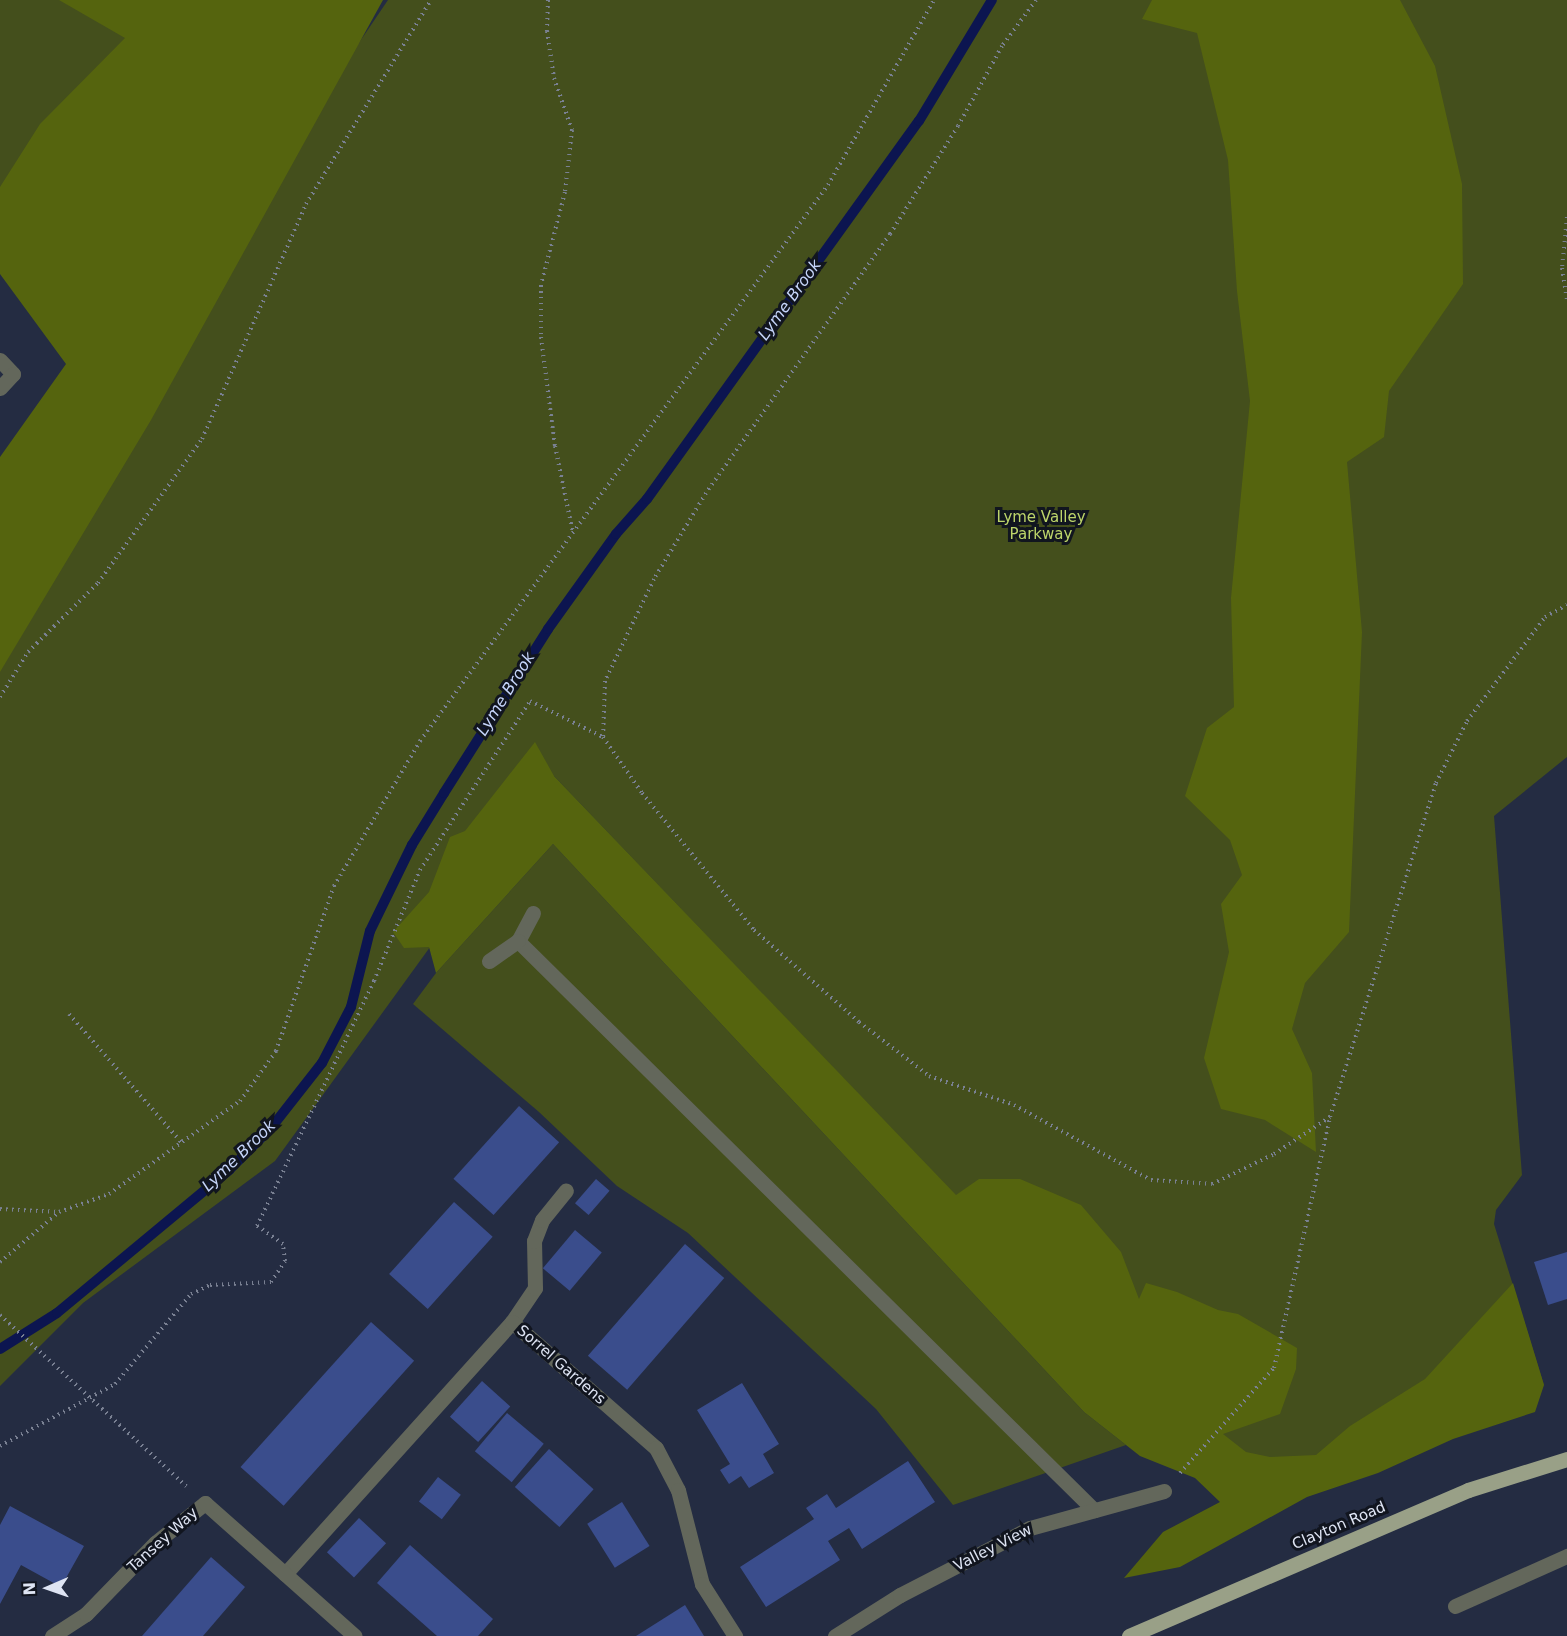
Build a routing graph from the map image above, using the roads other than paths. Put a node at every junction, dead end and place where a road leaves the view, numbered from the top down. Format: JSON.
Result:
{"nodes":[{"id":1,"x":0,"y":360,"type":"edge"},
{"id":2,"x":0,"y":388,"type":"edge"},
{"id":3,"x":533,"y":913,"type":"dead end"},
{"id":4,"x":518,"y":940,"type":"junction"},
{"id":5,"x":489,"y":961,"type":"dead end"},
{"id":6,"x":566,"y":1190,"type":"dead end"},
{"id":7,"x":512,"y":1322,"type":"junction"},
{"id":8,"x":1567,"y":1459,"type":"edge"},
{"id":9,"x":1164,"y":1491,"type":"road end"},
{"id":10,"x":1094,"y":1510,"type":"junction"},
{"id":11,"x":1567,"y":1556,"type":"edge"},
{"id":12,"x":285,"y":1574,"type":"junction"},
{"id":13,"x":1455,"y":1606,"type":"dead end"},
{"id":14,"x":52,"y":1636,"type":"edge"},
{"id":15,"x":356,"y":1636,"type":"edge"},
{"id":16,"x":735,"y":1636,"type":"edge"},
{"id":17,"x":835,"y":1636,"type":"edge"},
{"id":18,"x":1130,"y":1636,"type":"edge"}],
"edges":[{"from":1,"to":2,"type":"street"},
{"from":3,"to":4,"type":"street"},
{"from":4,"to":5,"type":"street"},
{"from":4,"to":10,"type":"street"},
{"from":6,"to":7,"type":"street"},
{"from":7,"to":12,"type":"street","name":"Sorrel Gardens"},
{"from":7,"to":16,"type":"street","name":"Sorrel Gardens"},
{"from":8,"to":18,"type":"main road","name":"Clayton Road"},
{"from":9,"to":10,"type":"street","name":"Valley View"},
{"from":10,"to":17,"type":"street","name":"Valley View"},
{"from":11,"to":13,"type":"street"},
{"from":12,"to":14,"type":"street","name":"Tansey Way"},
{"from":12,"to":15,"type":"street","name":"Tansey Way"}]}
